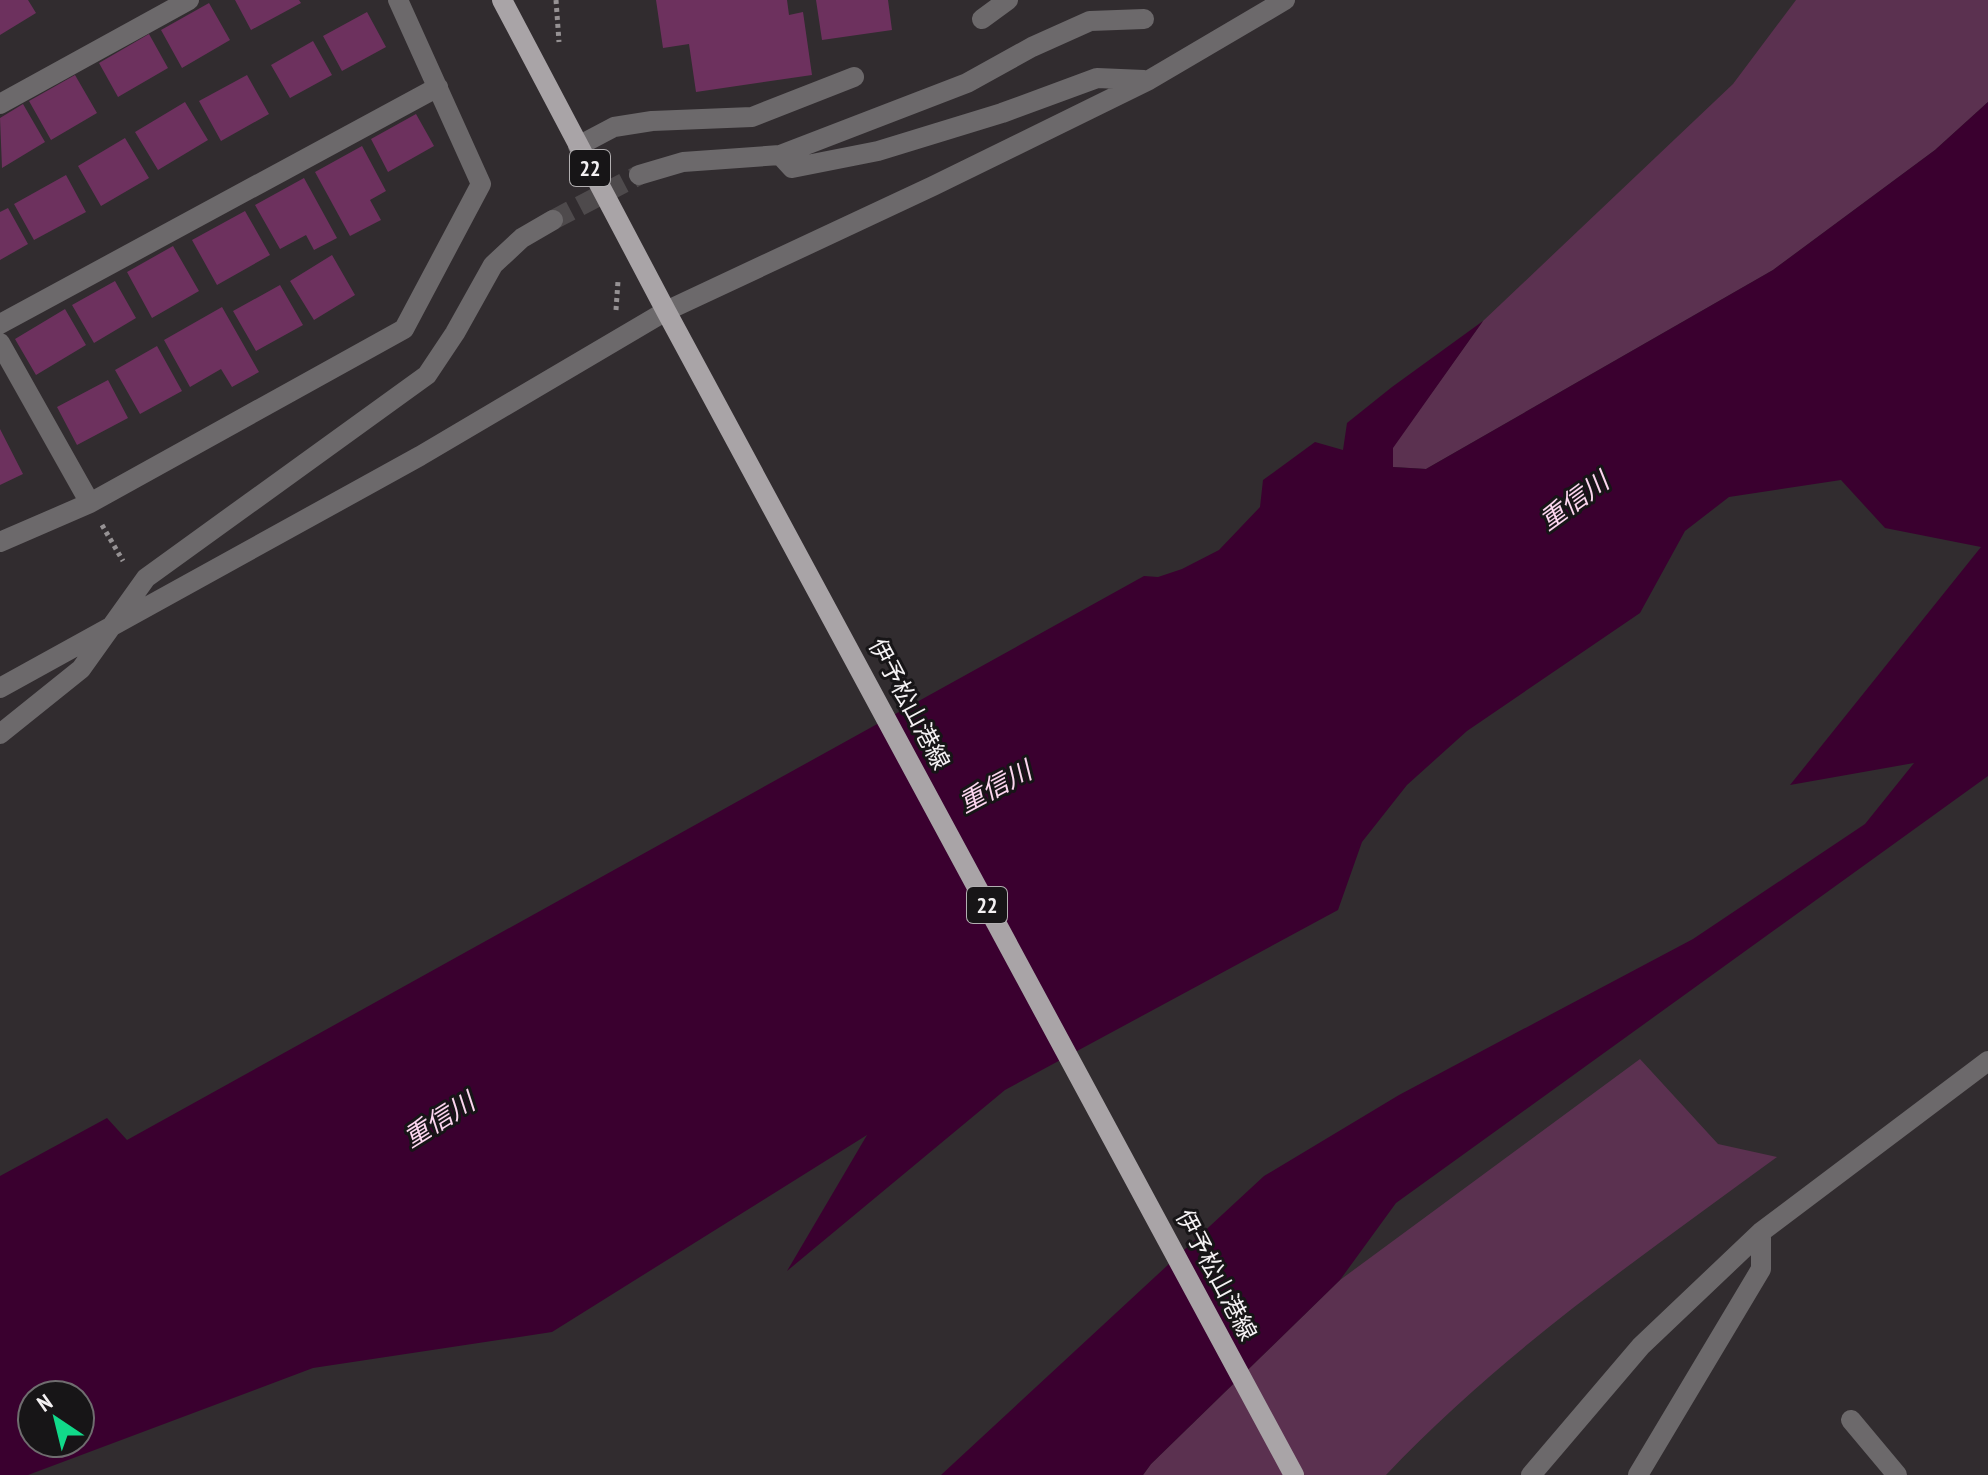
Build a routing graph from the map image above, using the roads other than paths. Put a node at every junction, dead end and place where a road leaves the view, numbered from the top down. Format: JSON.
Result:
{"nodes":[{"id":1,"x":189,"y":0,"type":"edge"},
{"id":2,"x":398,"y":0,"type":"edge"},
{"id":3,"x":502,"y":0,"type":"edge"},
{"id":4,"x":1008,"y":0,"type":"edge"},
{"id":5,"x":1285,"y":0,"type":"edge"},
{"id":6,"x":982,"y":19,"type":"dead end"},
{"id":7,"x":1144,"y":19,"type":"dead end"},
{"id":8,"x":854,"y":77,"type":"dead end"},
{"id":9,"x":1149,"y":80,"type":"junction"},
{"id":10,"x":438,"y":87,"type":"junction"},
{"id":11,"x":0,"y":104,"type":"edge"},
{"id":12,"x":578,"y":146,"type":"junction"},
{"id":13,"x":780,"y":155,"type":"junction"},
{"id":14,"x":639,"y":175,"type":"tunnel mouth"},
{"id":15,"x":553,"y":220,"type":"tunnel mouth"},
{"id":16,"x":666,"y":311,"type":"junction"},
{"id":17,"x":0,"y":324,"type":"edge"},
{"id":18,"x":0,"y":343,"type":"edge"},
{"id":19,"x":90,"y":503,"type":"junction"},
{"id":20,"x":0,"y":542,"type":"edge"},
{"id":21,"x":111,"y":628,"type":"junction"},
{"id":22,"x":0,"y":688,"type":"edge"},
{"id":23,"x":0,"y":734,"type":"edge"},
{"id":24,"x":1988,"y":1061,"type":"edge"},
{"id":25,"x":1761,"y":1232,"type":"junction"},
{"id":26,"x":1851,"y":1420,"type":"dead end"},
{"id":27,"x":1294,"y":1475,"type":"edge"},
{"id":28,"x":1531,"y":1475,"type":"edge"},
{"id":29,"x":1638,"y":1475,"type":"edge"},
{"id":30,"x":1897,"y":1475,"type":"edge"}],
"edges":[{"from":1,"to":11,"type":"street"},
{"from":2,"to":10,"type":"street"},
{"from":3,"to":12,"type":"main road","name":"伊予松山港線","number":"22"},
{"from":4,"to":6,"type":"street"},
{"from":5,"to":9,"type":"street"},
{"from":7,"to":13,"type":"street"},
{"from":8,"to":12,"type":"street"},
{"from":9,"to":13,"type":"street"},
{"from":9,"to":16,"type":"street"},
{"from":10,"to":17,"type":"street"},
{"from":10,"to":19,"type":"street"},
{"from":12,"to":16,"type":"main road","name":"伊予松山港線","number":"22"},
{"from":13,"to":14,"type":"street"},
{"from":15,"to":21,"type":"street"},
{"from":16,"to":21,"type":"street"},
{"from":16,"to":27,"type":"main road","name":"伊予松山港線","number":"22"},
{"from":18,"to":19,"type":"street"},
{"from":19,"to":20,"type":"street"},
{"from":21,"to":22,"type":"street"},
{"from":21,"to":23,"type":"street"},
{"from":24,"to":25,"type":"street"},
{"from":25,"to":28,"type":"street"},
{"from":25,"to":29,"type":"street"},
{"from":26,"to":30,"type":"street"}]}
